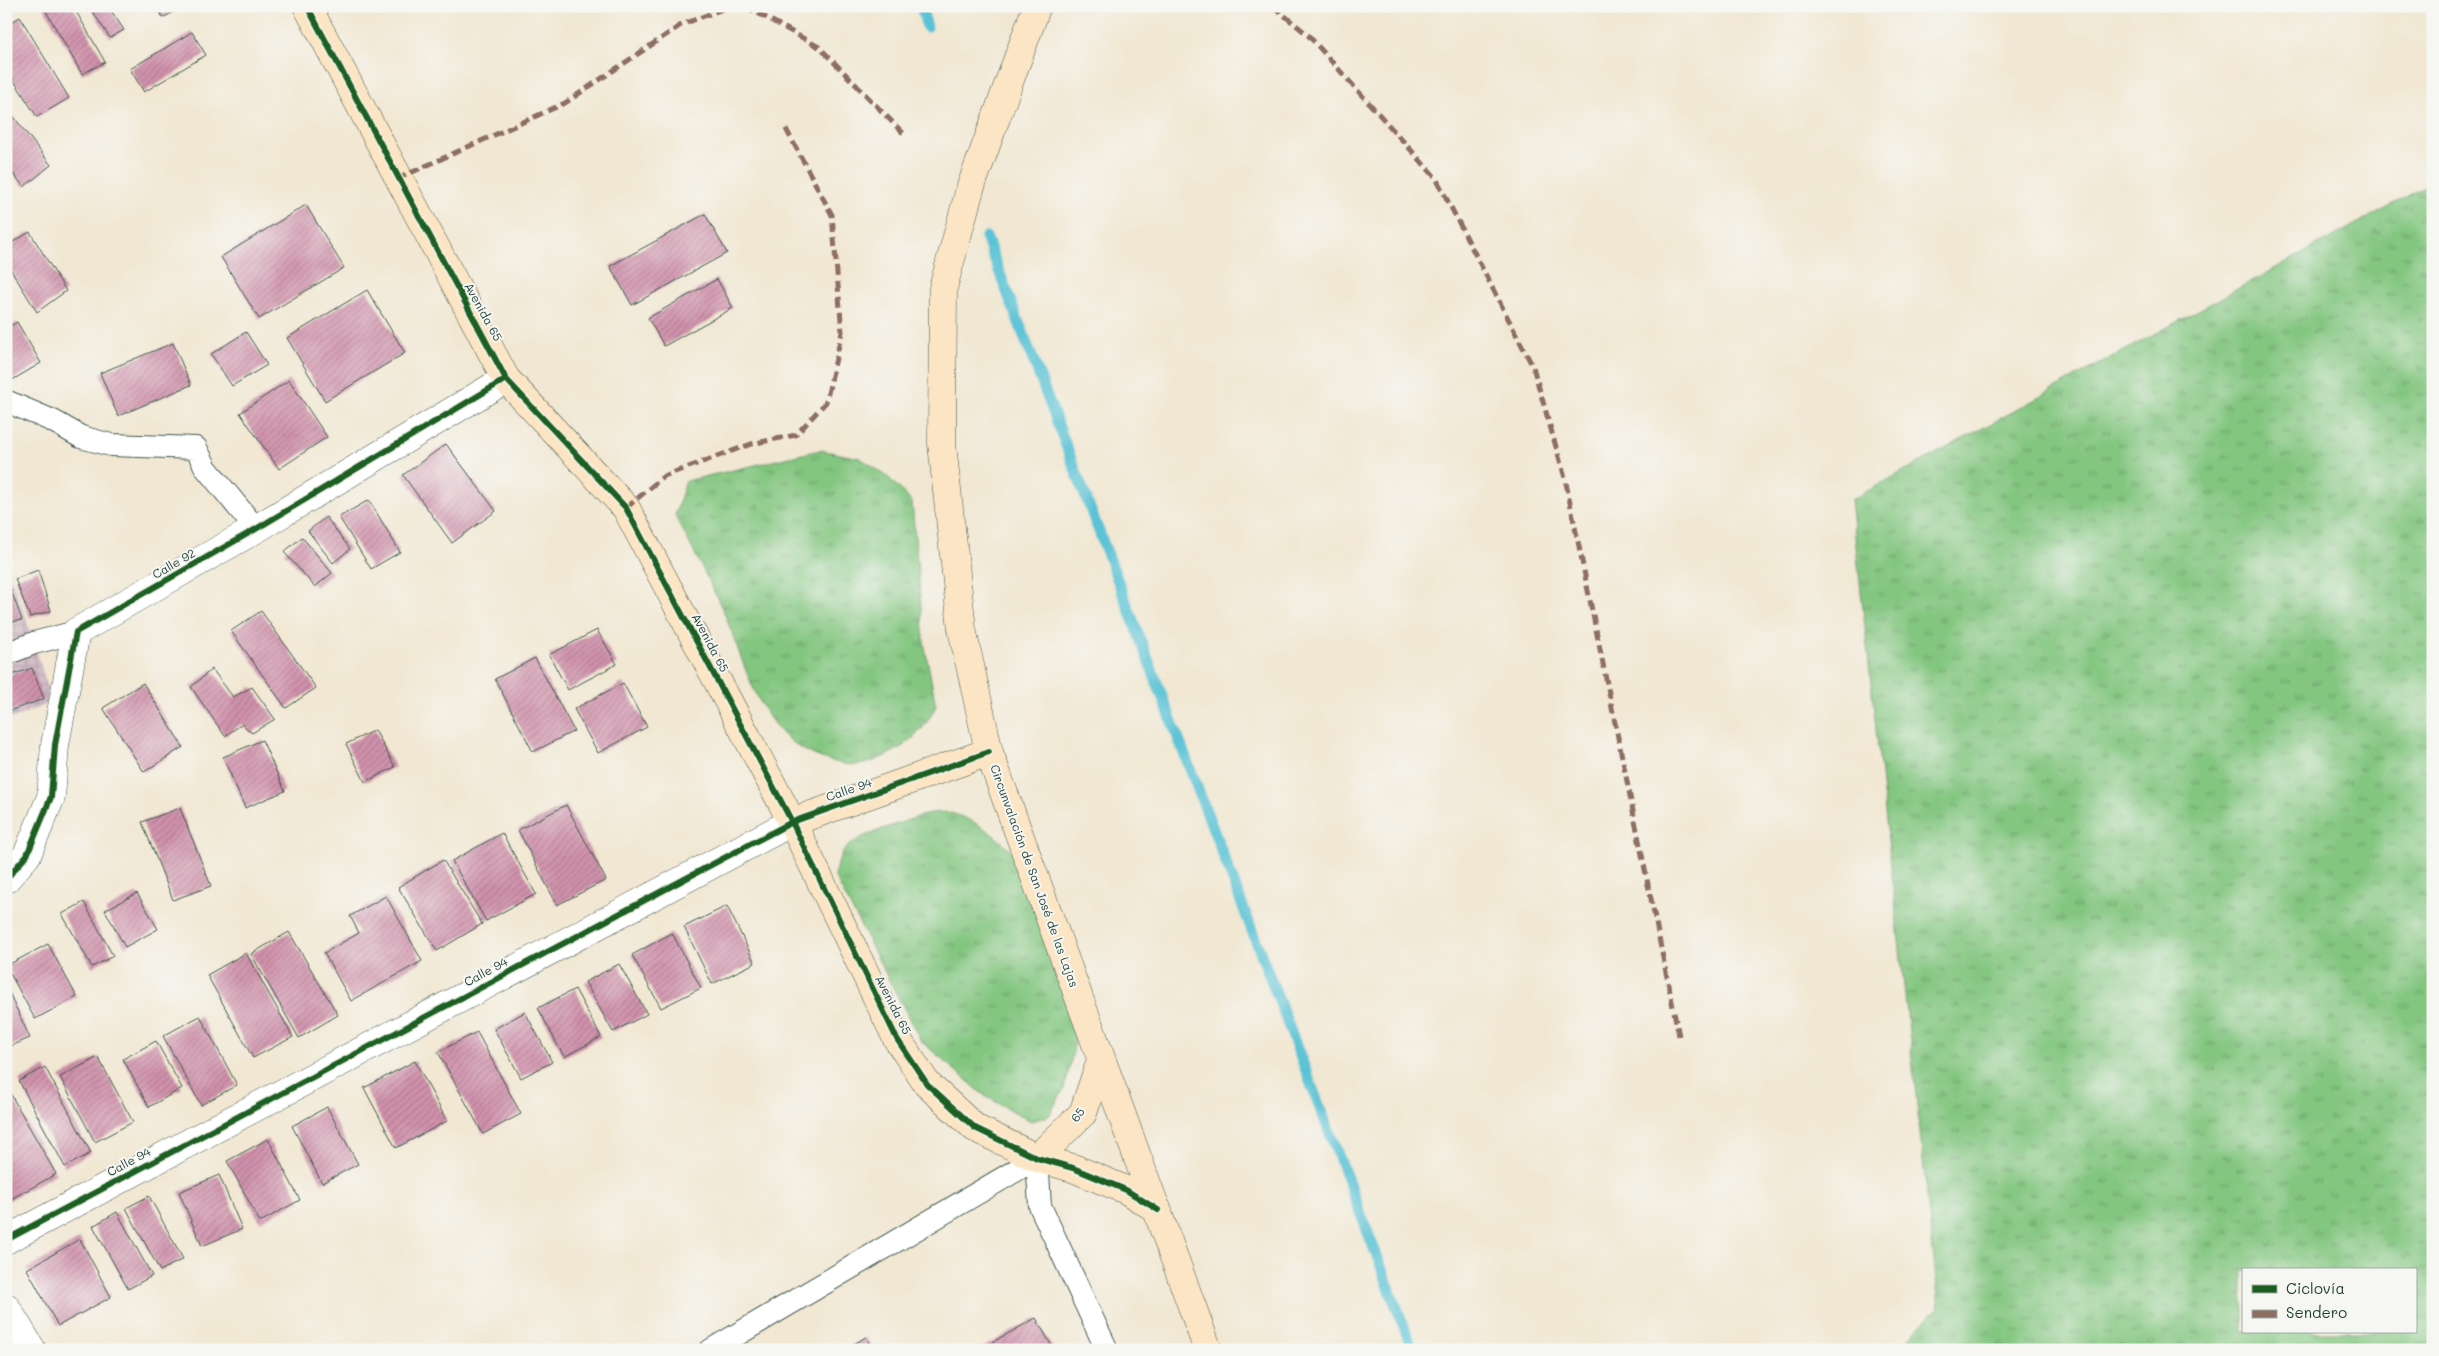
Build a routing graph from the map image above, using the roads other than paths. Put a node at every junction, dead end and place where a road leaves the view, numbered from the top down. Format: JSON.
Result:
{"nodes":[{"id":1,"x":306,"y":6,"type":"edge"},
{"id":2,"x":1037,"y":6,"type":"edge"},
{"id":3,"x":506,"y":379,"type":"junction"},
{"id":4,"x":6,"y":402,"type":"edge"},
{"id":5,"x":256,"y":529,"type":"junction"},
{"id":6,"x":76,"y":632,"type":"junction"},
{"id":7,"x":6,"y":654,"type":"edge"},
{"id":8,"x":989,"y":752,"type":"junction"},
{"id":9,"x":792,"y":822,"type":"junction"},
{"id":10,"x":6,"y":879,"type":"edge"},
{"id":11,"x":1101,"y":1060,"type":"junction"},
{"id":12,"x":1037,"y":1158,"type":"junction"},
{"id":13,"x":1158,"y":1210,"type":"junction"},
{"id":14,"x":6,"y":1240,"type":"edge"},
{"id":15,"x":6,"y":1307,"type":"edge"},
{"id":16,"x":32,"y":1350,"type":"edge"},
{"id":17,"x":710,"y":1350,"type":"edge"},
{"id":18,"x":1107,"y":1350,"type":"edge"},
{"id":19,"x":1208,"y":1350,"type":"edge"}],
"edges":[{"from":1,"to":3,"type":"street","name":"Avenida 65"},
{"from":2,"to":8,"type":"street","name":"Circunvalación de San José de las Lajas"},
{"from":3,"to":5,"type":"street","name":"Calle 92"},
{"from":3,"to":9,"type":"street","name":"Avenida 65"},
{"from":4,"to":5,"type":"lane"},
{"from":5,"to":6,"type":"street","name":"Calle 92"},
{"from":6,"to":7,"type":"lane"},
{"from":6,"to":10,"type":"street"},
{"from":8,"to":9,"type":"street","name":"Calle 94"},
{"from":8,"to":11,"type":"street","name":"Circunvalación de San José de las Lajas"},
{"from":9,"to":12,"type":"street","name":"Avenida 65"},
{"from":9,"to":14,"type":"street","name":"Calle 94"},
{"from":11,"to":12,"type":"street","name":"65"},
{"from":11,"to":13,"type":"street","name":"Circunvalación de San José de las Lajas"},
{"from":12,"to":13,"type":"street","name":"Avenida 65"},
{"from":12,"to":17,"type":"lane"},
{"from":12,"to":18,"type":"lane"},
{"from":13,"to":19,"type":"street","name":"Circunvalación de San José de las Lajas"},
{"from":15,"to":16,"type":"street"}]}
